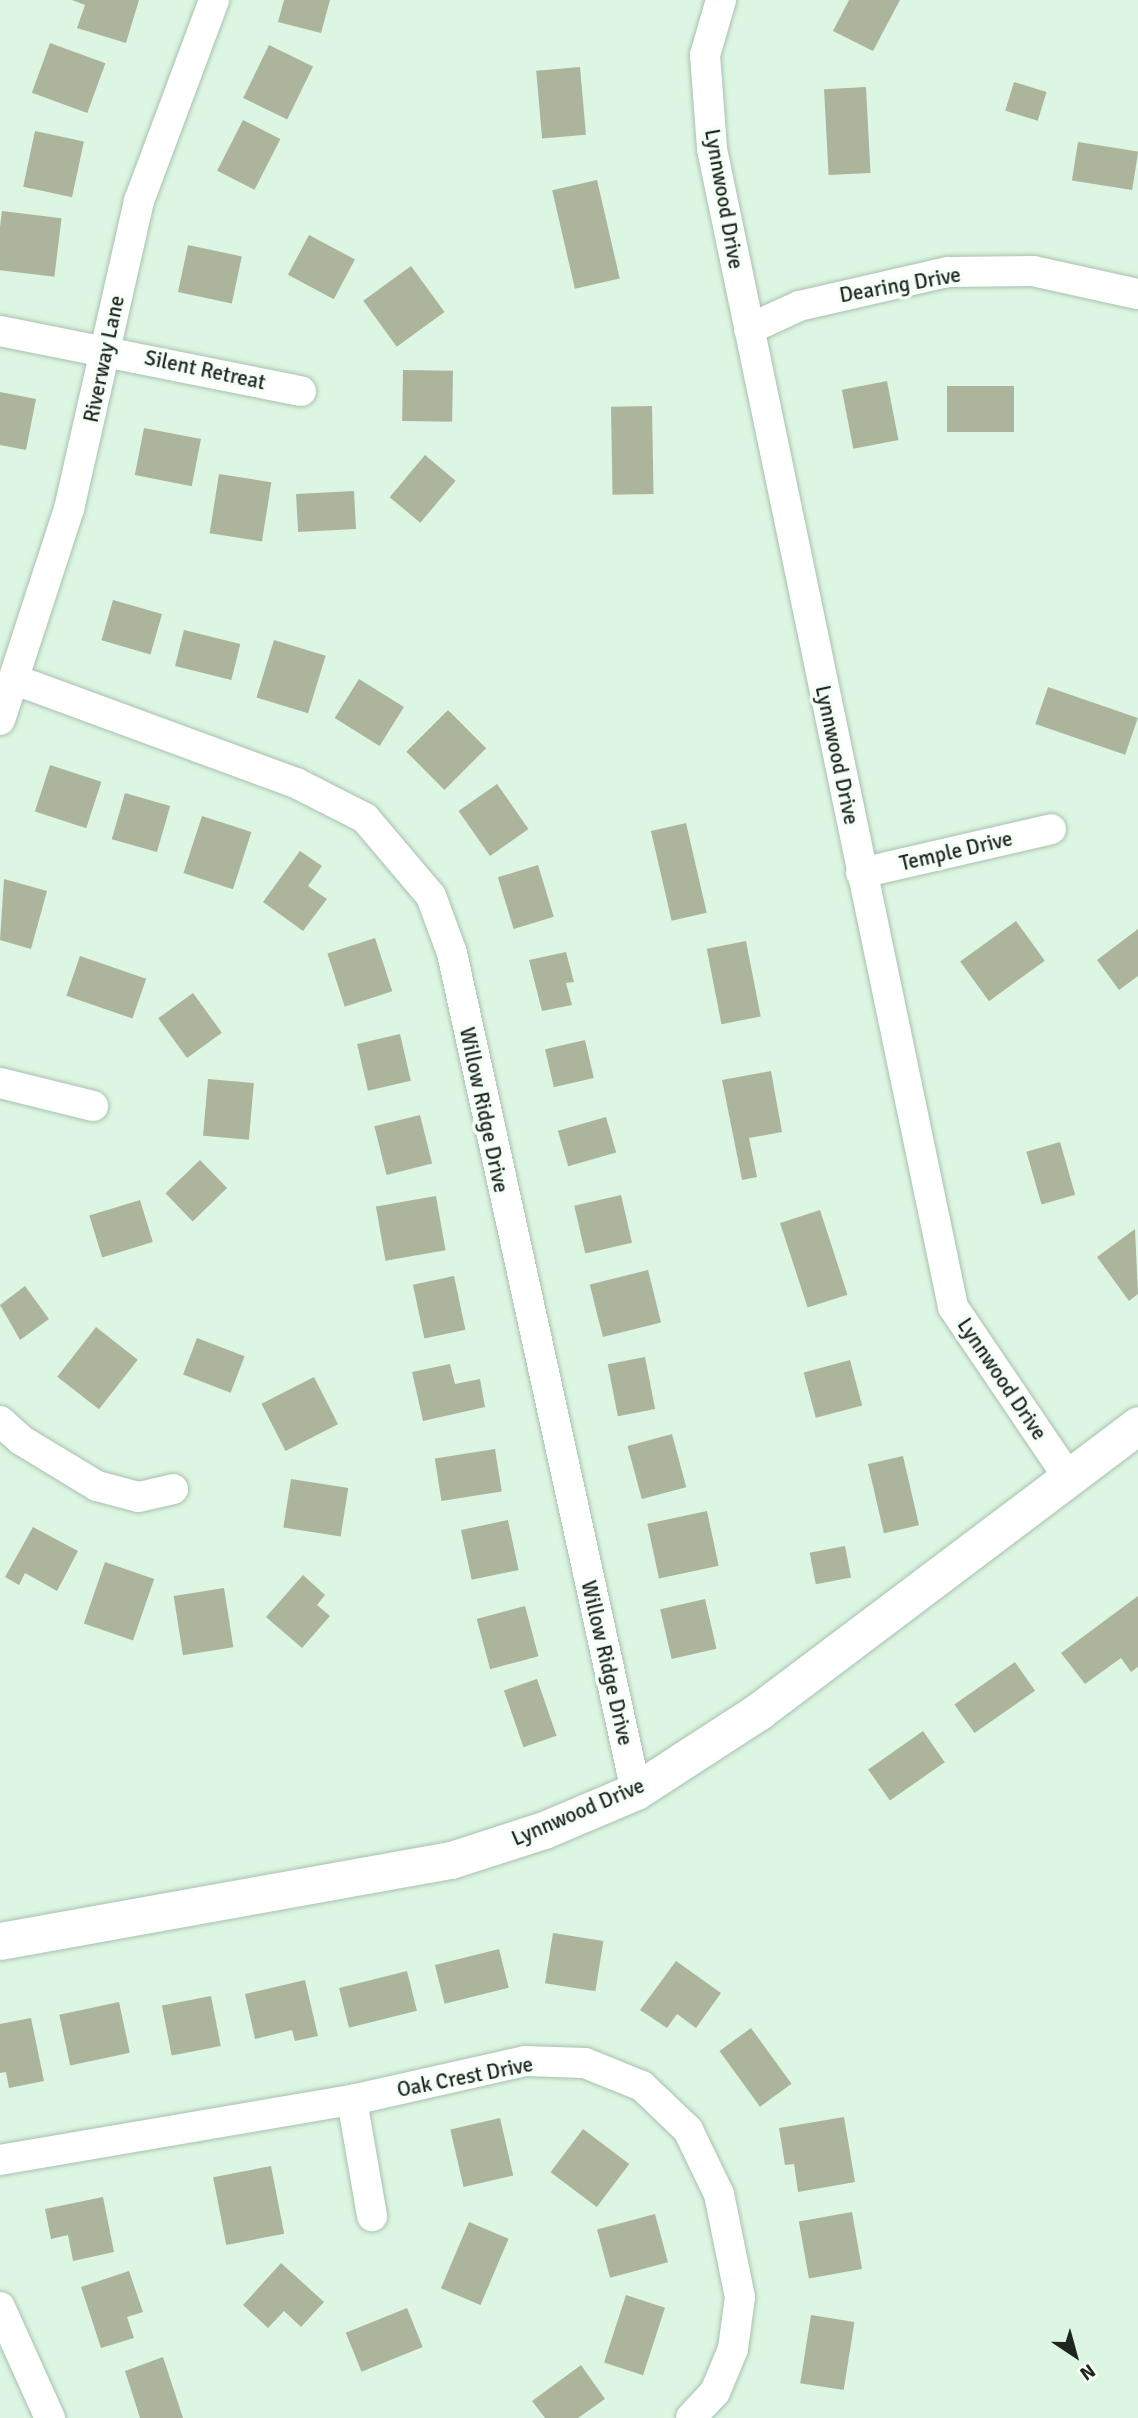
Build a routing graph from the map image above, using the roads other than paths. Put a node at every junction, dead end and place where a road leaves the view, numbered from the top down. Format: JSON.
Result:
{"nodes":[{"id":1,"x":214,"y":0,"type":"edge"},
{"id":2,"x":721,"y":0,"type":"edge"},
{"id":3,"x":1138,"y":294,"type":"edge"},
{"id":4,"x":749,"y":329,"type":"junction"},
{"id":5,"x":0,"y":331,"type":"edge"},
{"id":6,"x":109,"y":349,"type":"junction"},
{"id":7,"x":301,"y":391,"type":"dead end"},
{"id":8,"x":16,"y":680,"type":"junction"},
{"id":9,"x":0,"y":720,"type":"edge"},
{"id":10,"x":1051,"y":830,"type":"dead end"},
{"id":11,"x":861,"y":873,"type":"junction"},
{"id":12,"x":0,"y":1083,"type":"edge"},
{"id":13,"x":93,"y":1106,"type":"dead end"},
{"id":14,"x":0,"y":1421,"type":"edge"},
{"id":15,"x":1138,"y":1425,"type":"edge"},
{"id":16,"x":1068,"y":1477,"type":"junction"},
{"id":17,"x":173,"y":1489,"type":"dead end"},
{"id":18,"x":636,"y":1791,"type":"junction"},
{"id":19,"x":0,"y":1941,"type":"edge"},
{"id":20,"x":352,"y":2100,"type":"junction"},
{"id":21,"x":0,"y":2160,"type":"edge"},
{"id":22,"x":372,"y":2216,"type":"dead end"},
{"id":23,"x":0,"y":2307,"type":"edge"},
{"id":24,"x":50,"y":2418,"type":"edge"},
{"id":25,"x":691,"y":2418,"type":"edge"}],
"edges":[{"from":1,"to":6,"type":"street","name":"Riverway Lane"},
{"from":2,"to":4,"type":"street","name":"Lynnwood Drive"},
{"from":3,"to":4,"type":"street","name":"Dearing Drive"},
{"from":4,"to":11,"type":"street","name":"Lynnwood Drive"},
{"from":5,"to":6,"type":"street","name":"Silent Retreat"},
{"from":6,"to":7,"type":"street","name":"Silent Retreat"},
{"from":6,"to":8,"type":"street","name":"Riverway Lane"},
{"from":8,"to":9,"type":"street","name":"Riverway Lane"},
{"from":8,"to":18,"type":"street","name":"Willow Ridge Drive"},
{"from":10,"to":11,"type":"street","name":"Temple Drive"},
{"from":11,"to":16,"type":"street","name":"Lynnwood Drive"},
{"from":12,"to":13,"type":"street"},
{"from":14,"to":17,"type":"street"},
{"from":15,"to":16,"type":"street","name":"Lynnwood Drive"},
{"from":16,"to":18,"type":"street","name":"Lynnwood Drive"},
{"from":18,"to":19,"type":"street","name":"Lynnwood Drive"},
{"from":20,"to":21,"type":"street","name":"Oak Crest Drive"},
{"from":20,"to":22,"type":"street"},
{"from":20,"to":25,"type":"street","name":"Oak Crest Drive"},
{"from":23,"to":24,"type":"street"}]}
